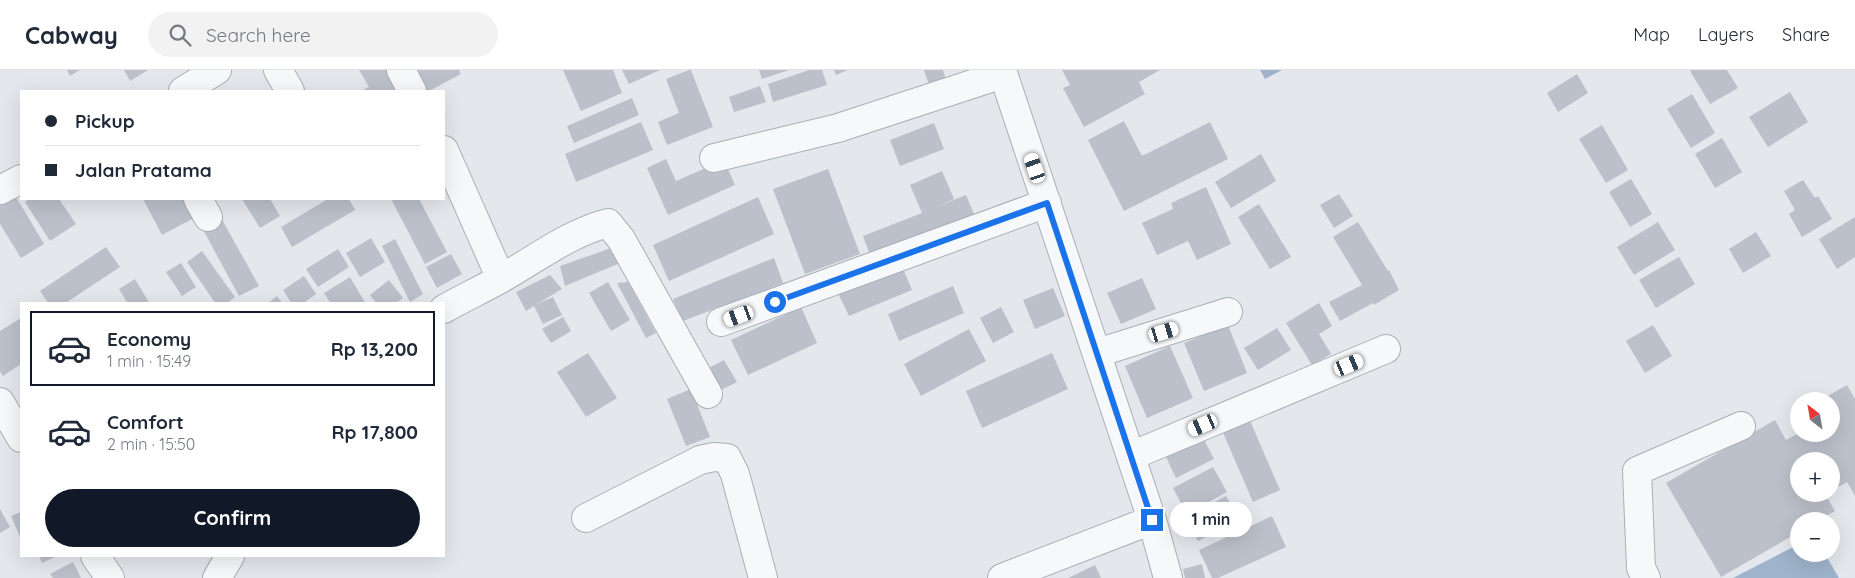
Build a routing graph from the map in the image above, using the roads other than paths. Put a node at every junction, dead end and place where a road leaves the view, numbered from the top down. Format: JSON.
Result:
{"nodes":[{"id":1,"x":217,"y":70,"type":"edge"},
{"id":2,"x":278,"y":70,"type":"edge"},
{"id":3,"x":401,"y":70,"type":"edge"},
{"id":4,"x":1003,"y":72,"type":"edge"},
{"id":5,"x":185,"y":90,"type":"edge"},
{"id":6,"x":289,"y":90,"type":"edge"},
{"id":7,"x":411,"y":90,"type":"edge"},
{"id":8,"x":445,"y":152,"type":"edge"},
{"id":9,"x":714,"y":158,"type":"dead end"},
{"id":10,"x":20,"y":180,"type":"edge"},
{"id":11,"x":0,"y":190,"type":"edge"},
{"id":12,"x":1047,"y":203,"type":"junction"},
{"id":13,"x":501,"y":279,"type":"junction"},
{"id":14,"x":445,"y":308,"type":"edge"},
{"id":15,"x":1228,"y":312,"type":"dead end"},
{"id":16,"x":721,"y":322,"type":"dead end"},
{"id":17,"x":1386,"y":350,"type":"dead end"},
{"id":18,"x":1097,"y":353,"type":"junction"},
{"id":19,"x":708,"y":394,"type":"dead end"},
{"id":20,"x":0,"y":402,"type":"edge"},
{"id":21,"x":1741,"y":426,"type":"dead end"},
{"id":22,"x":20,"y":436,"type":"edge"},
{"id":23,"x":1131,"y":456,"type":"junction"},
{"id":24,"x":586,"y":518,"type":"dead end"},
{"id":25,"x":1152,"y":520,"type":"junction"},
{"id":26,"x":96,"y":557,"type":"edge"},
{"id":27,"x":229,"y":557,"type":"edge"},
{"id":28,"x":110,"y":578,"type":"edge"},
{"id":29,"x":217,"y":578,"type":"edge"},
{"id":30,"x":763,"y":578,"type":"edge"},
{"id":31,"x":1002,"y":578,"type":"edge"},
{"id":32,"x":1168,"y":578,"type":"edge"},
{"id":33,"x":1646,"y":578,"type":"edge"}],
"edges":[{"from":1,"to":5,"type":"street"},
{"from":2,"to":6,"type":"street"},
{"from":3,"to":7,"type":"street"},
{"from":4,"to":9,"type":"street"},
{"from":4,"to":12,"type":"street"},
{"from":8,"to":13,"type":"street"},
{"from":10,"to":11,"type":"street"},
{"from":12,"to":16,"type":"street"},
{"from":12,"to":18,"type":"street"},
{"from":13,"to":14,"type":"street"},
{"from":13,"to":19,"type":"street"},
{"from":15,"to":18,"type":"street"},
{"from":17,"to":23,"type":"street"},
{"from":18,"to":23,"type":"street"},
{"from":20,"to":22,"type":"street"},
{"from":21,"to":33,"type":"street"},
{"from":23,"to":25,"type":"street"},
{"from":24,"to":30,"type":"street"},
{"from":25,"to":31,"type":"street"},
{"from":25,"to":32,"type":"street"},
{"from":26,"to":28,"type":"street"},
{"from":27,"to":29,"type":"street"}]}
